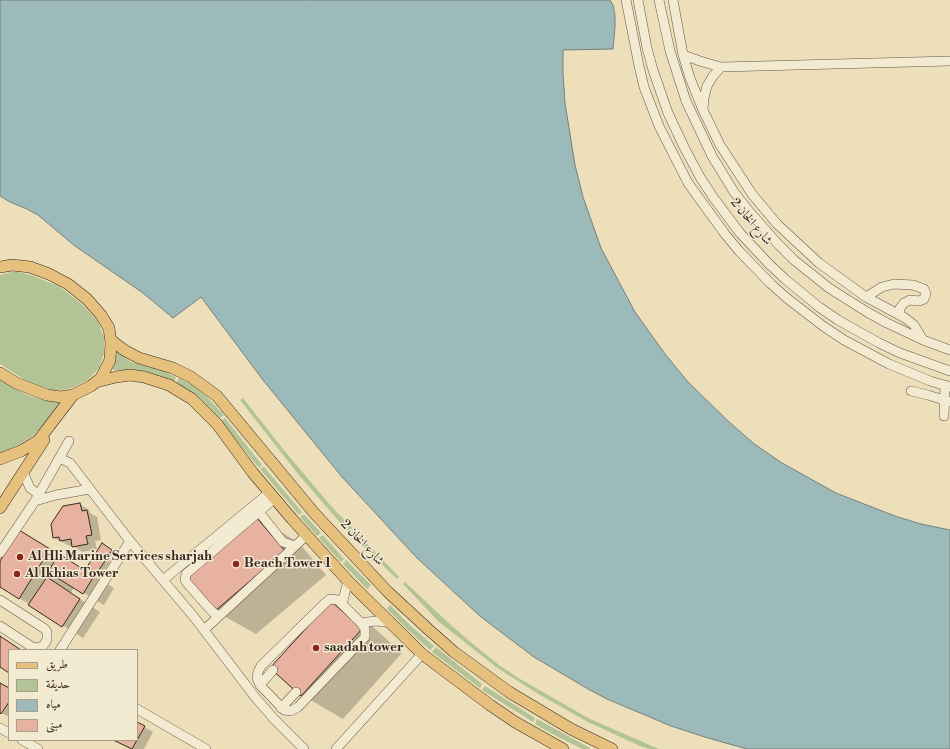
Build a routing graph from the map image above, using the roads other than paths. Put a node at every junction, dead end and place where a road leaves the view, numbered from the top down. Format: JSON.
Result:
{"nodes":[{"id":1,"x":626,"y":0,"type":"edge"},
{"id":2,"x":673,"y":0,"type":"edge"},
{"id":3,"x":638,"y":1,"type":"edge"},
{"id":4,"x":660,"y":2,"type":"edge"},
{"id":5,"x":675,"y":16,"type":"junction"},
{"id":6,"x":630,"y":25,"type":"junction"},
{"id":7,"x":683,"y":55,"type":"junction"},
{"id":8,"x":950,"y":62,"type":"edge"},
{"id":9,"x":721,"y":67,"type":"junction"},
{"id":10,"x":703,"y":110,"type":"junction"},
{"id":11,"x":718,"y":226,"type":"junction"},
{"id":12,"x":740,"y":233,"type":"junction"},
{"id":13,"x":0,"y":259,"type":"edge"},
{"id":14,"x":12,"y":265,"type":"junction"},
{"id":15,"x":0,"y":267,"type":"edge"},
{"id":16,"x":801,"y":293,"type":"junction"},
{"id":17,"x":866,"y":297,"type":"junction"},
{"id":18,"x":900,"y":315,"type":"junction"},
{"id":19,"x":812,"y":318,"type":"junction"},
{"id":20,"x":111,"y":340,"type":"junction"},
{"id":21,"x":923,"y":340,"type":"junction"},
{"id":22,"x":950,"y":350,"type":"edge"},
{"id":23,"x":950,"y":371,"type":"edge"},
{"id":24,"x":0,"y":372,"type":"edge"},
{"id":25,"x":96,"y":382,"type":"junction"},
{"id":26,"x":948,"y":386,"type":"edge"},
{"id":27,"x":911,"y":391,"type":"dead end"},
{"id":28,"x":73,"y":395,"type":"junction"},
{"id":29,"x":947,"y":402,"type":"edge"},
{"id":30,"x":944,"y":416,"type":"dead end"},
{"id":31,"x":51,"y":424,"type":"junction"},
{"id":32,"x":70,"y":441,"type":"dead end"},
{"id":33,"x":59,"y":458,"type":"junction"},
{"id":34,"x":0,"y":459,"type":"edge"},
{"id":35,"x":23,"y":472,"type":"junction"},
{"id":36,"x":30,"y":488,"type":"junction"},
{"id":37,"x":12,"y":489,"type":"junction"},
{"id":38,"x":90,"y":489,"type":"junction"},
{"id":39,"x":272,"y":496,"type":"junction"},
{"id":40,"x":36,"y":497,"type":"junction"},
{"id":41,"x":0,"y":508,"type":"edge"},
{"id":42,"x":259,"y":512,"type":"junction"},
{"id":43,"x":307,"y":535,"type":"junction"},
{"id":44,"x":130,"y":541,"type":"junction"},
{"id":45,"x":295,"y":546,"type":"junction"},
{"id":46,"x":0,"y":553,"type":"edge"},
{"id":47,"x":163,"y":580,"type":"junction"},
{"id":48,"x":348,"y":581,"type":"junction"},
{"id":49,"x":0,"y":600,"type":"edge"},
{"id":50,"x":342,"y":604,"type":"junction"},
{"id":51,"x":207,"y":606,"type":"junction"},
{"id":52,"x":194,"y":617,"type":"junction"},
{"id":53,"x":218,"y":617,"type":"junction"},
{"id":54,"x":389,"y":622,"type":"junction"},
{"id":55,"x":361,"y":623,"type":"junction"},
{"id":56,"x":0,"y":626,"type":"edge"},
{"id":57,"x":204,"y":630,"type":"junction"},
{"id":58,"x":61,"y":649,"type":"edge"},
{"id":59,"x":422,"y":654,"type":"junction"},
{"id":60,"x":273,"y":670,"type":"dead end"},
{"id":61,"x":260,"y":685,"type":"junction"},
{"id":62,"x":296,"y":692,"type":"dead end"},
{"id":63,"x":281,"y":708,"type":"junction"},
{"id":64,"x":138,"y":711,"type":"edge"},
{"id":65,"x":24,"y":741,"type":"edge"},
{"id":66,"x":38,"y":749,"type":"edge"},
{"id":67,"x":206,"y":749,"type":"edge"},
{"id":68,"x":304,"y":749,"type":"edge"},
{"id":69,"x":336,"y":749,"type":"edge"},
{"id":70,"x":563,"y":749,"type":"edge"},
{"id":71,"x":612,"y":749,"type":"edge"}],
"edges":[{"from":1,"to":6,"type":"street"},
{"from":2,"to":5,"type":"street"},
{"from":3,"to":6,"type":"street"},
{"from":3,"to":12,"type":"street","name":"شارع الخان 2"},
{"from":4,"to":5,"type":"street"},
{"from":4,"to":21,"type":"street","name":"شارع الخان 2"},
{"from":5,"to":7,"type":"street"},
{"from":6,"to":11,"type":"street"},
{"from":7,"to":9,"type":"street"},
{"from":7,"to":10,"type":"street"},
{"from":8,"to":9,"type":"street"},
{"from":9,"to":10,"type":"street"},
{"from":10,"to":17,"type":"street"},
{"from":11,"to":12,"type":"street"},
{"from":11,"to":19,"type":"street"},
{"from":12,"to":16,"type":"street","name":"شارع الخان 2"},
{"from":13,"to":14,"type":"main road"},
{"from":14,"to":15,"type":"main road"},
{"from":14,"to":20,"type":"main road"},
{"from":16,"to":19,"type":"street"},
{"from":16,"to":23,"type":"street","name":"شارع الخان 2"},
{"from":17,"to":18,"type":"street"},
{"from":17,"to":18,"type":"street"},
{"from":18,"to":21,"type":"street"},
{"from":19,"to":26,"type":"street"},
{"from":20,"to":25,"type":"main road"},
{"from":20,"to":71,"type":"main road","name":"شارع الخان 2"},
{"from":21,"to":22,"type":"street","name":"شارع الخان 2"},
{"from":24,"to":28,"type":"main road"},
{"from":25,"to":28,"type":"main road"},
{"from":25,"to":39,"type":"main road"},
{"from":26,"to":29,"type":"street"},
{"from":27,"to":29,"type":"street"},
{"from":28,"to":31,"type":"main road"},
{"from":29,"to":30,"type":"street"},
{"from":31,"to":34,"type":"main road"},
{"from":31,"to":35,"type":"main road"},
{"from":32,"to":33,"type":"street"},
{"from":33,"to":38,"type":"street"},
{"from":33,"to":40,"type":"street"},
{"from":35,"to":36,"type":"street"},
{"from":35,"to":37,"type":"main road"},
{"from":36,"to":37,"type":"street"},
{"from":36,"to":40,"type":"street"},
{"from":37,"to":41,"type":"main road"},
{"from":38,"to":40,"type":"street"},
{"from":38,"to":44,"type":"street"},
{"from":39,"to":42,"type":"street"},
{"from":39,"to":43,"type":"main road"},
{"from":39,"to":47,"type":"street"},
{"from":40,"to":46,"type":"street"},
{"from":42,"to":45,"type":"street"},
{"from":42,"to":51,"type":"street"},
{"from":43,"to":45,"type":"street"},
{"from":43,"to":48,"type":"main road"},
{"from":44,"to":47,"type":"street"},
{"from":44,"to":58,"type":"street"},
{"from":45,"to":53,"type":"street"},
{"from":47,"to":52,"type":"street"},
{"from":48,"to":50,"type":"street"},
{"from":48,"to":54,"type":"main road"},
{"from":49,"to":56,"type":"street"},
{"from":50,"to":55,"type":"street"},
{"from":50,"to":61,"type":"street"},
{"from":51,"to":52,"type":"street"},
{"from":51,"to":53,"type":"street"},
{"from":52,"to":57,"type":"street"},
{"from":53,"to":57,"type":"street"},
{"from":54,"to":55,"type":"street"},
{"from":54,"to":59,"type":"main road"},
{"from":55,"to":63,"type":"street"},
{"from":57,"to":68,"type":"street"},
{"from":59,"to":69,"type":"street"},
{"from":59,"to":70,"type":"main road"},
{"from":60,"to":61,"type":"street"},
{"from":61,"to":63,"type":"street"},
{"from":62,"to":63,"type":"street"},
{"from":64,"to":67,"type":"street"},
{"from":65,"to":66,"type":"street"}]}
